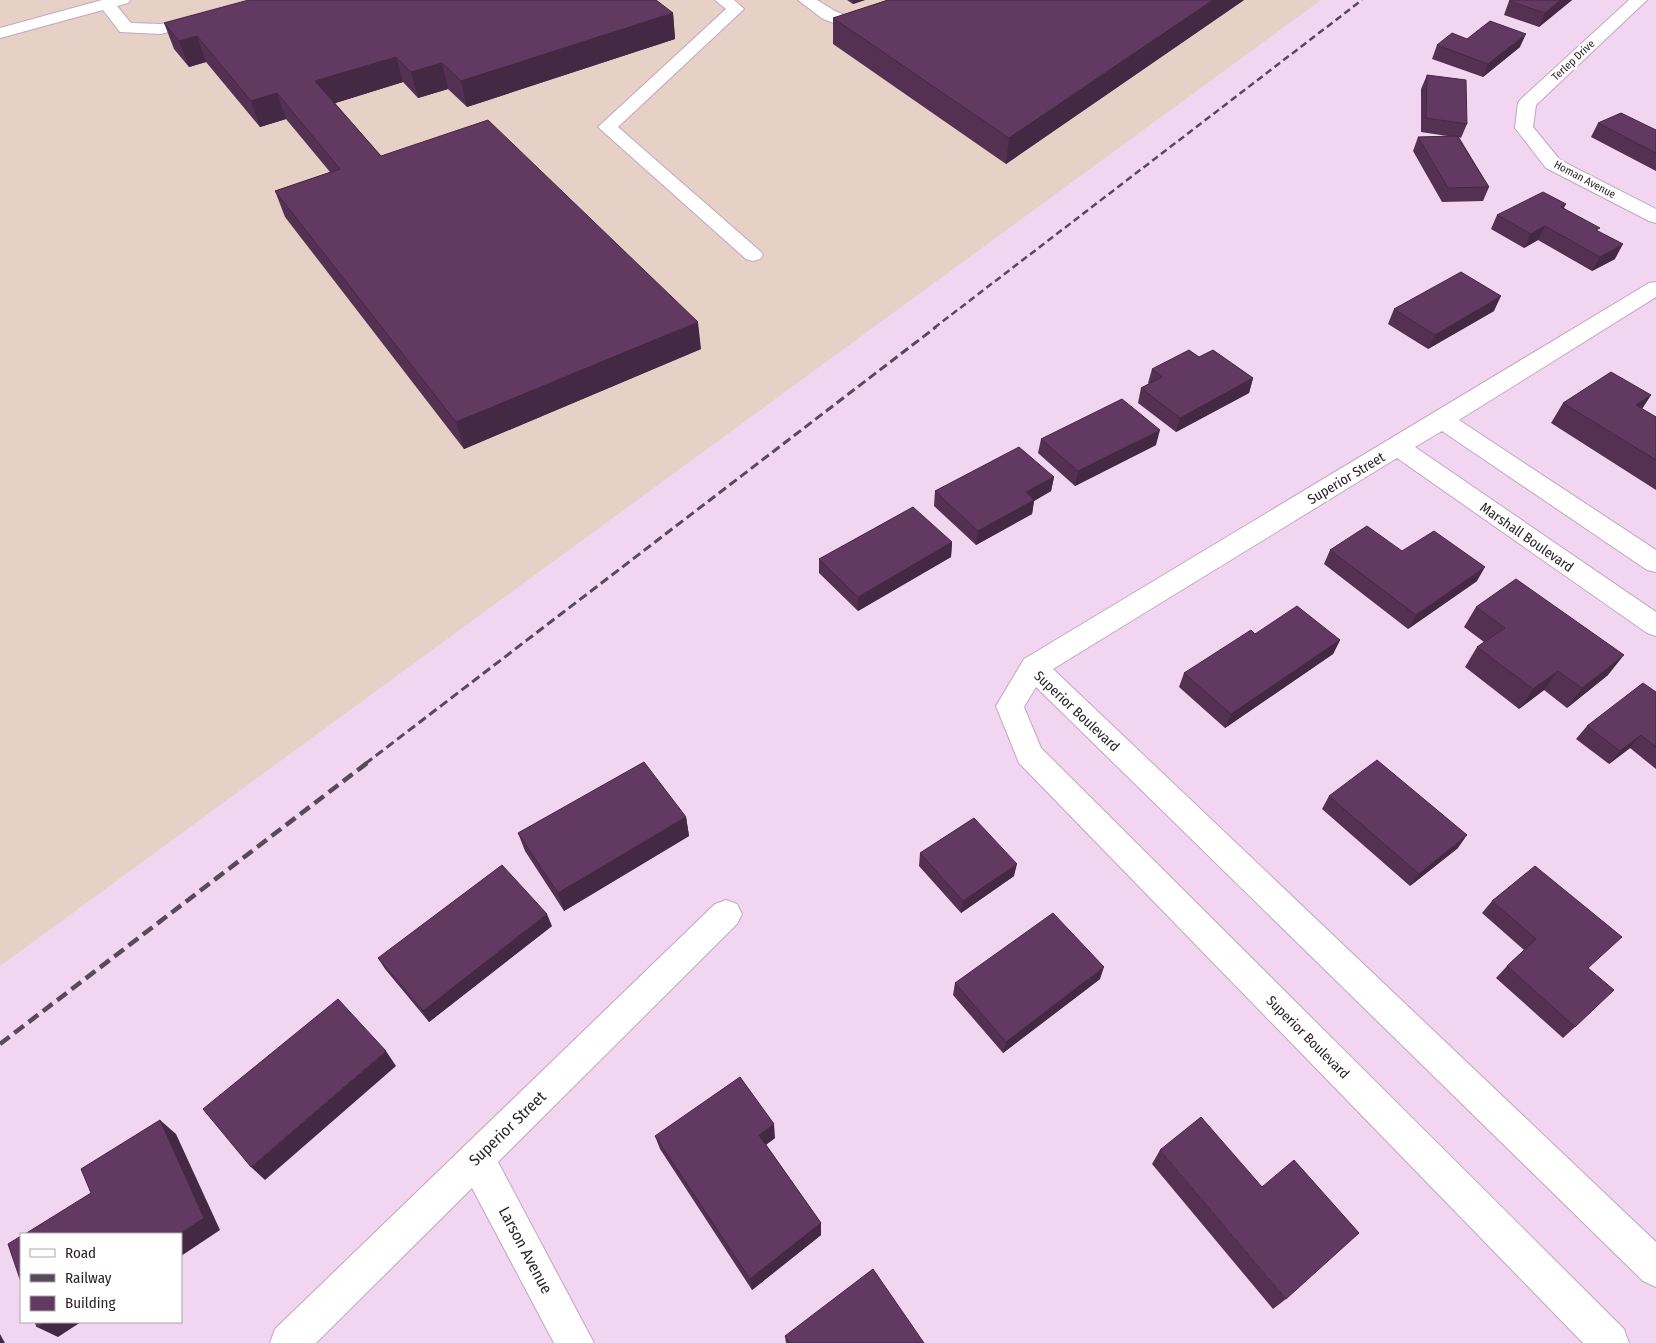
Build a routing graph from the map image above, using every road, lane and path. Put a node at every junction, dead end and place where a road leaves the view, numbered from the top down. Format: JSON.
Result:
{"nodes":[{"id":1,"x":268,"y":0,"type":"edge"},
{"id":2,"x":723,"y":0,"type":"edge"},
{"id":3,"x":806,"y":0,"type":"edge"},
{"id":4,"x":932,"y":0,"type":"edge"},
{"id":5,"x":1639,"y":0,"type":"edge"},
{"id":6,"x":114,"y":2,"type":"edge"},
{"id":7,"x":0,"y":33,"type":"edge"},
{"id":8,"x":1524,"y":128,"type":"joint"},
{"id":9,"x":1656,"y":217,"type":"edge"},
{"id":10,"x":753,"y":255,"type":"dead end"},
{"id":11,"x":1656,"y":288,"type":"edge"},
{"id":12,"x":1442,"y":420,"type":"junction"},
{"id":13,"x":1398,"y":447,"type":"junction"},
{"id":14,"x":1656,"y":562,"type":"edge"},
{"id":15,"x":1656,"y":626,"type":"edge"},
{"id":16,"x":1034,"y":667,"type":"junction"},
{"id":17,"x":726,"y":914,"type":"dead end"},
{"id":18,"x":476,"y":1158,"type":"junction"},
{"id":19,"x":1656,"y":1268,"type":"edge"},
{"id":20,"x":289,"y":1343,"type":"edge"},
{"id":21,"x":575,"y":1343,"type":"edge"},
{"id":22,"x":1610,"y":1343,"type":"edge"}],
"edges":[{"from":1,"to":6,"type":"street"},
{"from":2,"to":10,"type":"street"},
{"from":3,"to":4,"type":"street"},
{"from":5,"to":8,"type":"street","name":"Terlep Drive"},
{"from":6,"to":7,"type":"street"},
{"from":8,"to":9,"type":"street","name":"Homan Avenue"},
{"from":11,"to":12,"type":"street","name":"Superior Street"},
{"from":12,"to":13,"type":"street","name":"Superior Street"},
{"from":12,"to":14,"type":"street"},
{"from":13,"to":15,"type":"street","name":"Marshall Boulevard"},
{"from":13,"to":16,"type":"street","name":"Superior Street"},
{"from":16,"to":19,"type":"street","name":"Superior Boulevard"},
{"from":16,"to":22,"type":"street","name":"Superior Boulevard"},
{"from":17,"to":18,"type":"street","name":"Superior Street"},
{"from":18,"to":20,"type":"street","name":"Superior Street"},
{"from":18,"to":21,"type":"street","name":"Larson Avenue"}]}
